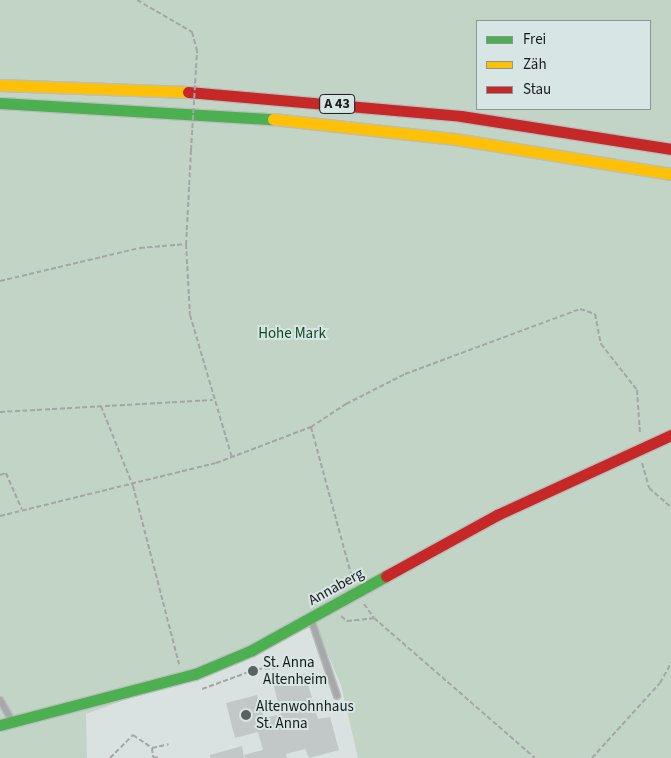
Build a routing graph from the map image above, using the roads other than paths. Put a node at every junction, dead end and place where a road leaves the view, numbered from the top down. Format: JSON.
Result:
{"nodes":[{"id":1,"x":0,"y":85,"type":"edge"},
{"id":2,"x":0,"y":103,"type":"edge"},
{"id":3,"x":671,"y":149,"type":"edge"},
{"id":4,"x":671,"y":174,"type":"edge"},
{"id":5,"x":671,"y":435,"type":"edge"},
{"id":6,"x":311,"y":618,"type":"junction"},
{"id":7,"x":337,"y":696,"type":"dead end"},
{"id":8,"x":0,"y":700,"type":"edge"},
{"id":9,"x":12,"y":722,"type":"junction"},
{"id":10,"x":0,"y":725,"type":"edge"}],
"edges":[{"from":1,"to":3,"type":"main road","number":"A 43"},
{"from":2,"to":4,"type":"main road","number":"A 43"},
{"from":5,"to":6,"type":"main road","name":"Annaberg"},
{"from":6,"to":7,"type":"lane"},
{"from":6,"to":9,"type":"main road","name":"Annaberg"},
{"from":8,"to":9,"type":"lane"},
{"from":9,"to":10,"type":"main road","name":"Annaberg"}]}
